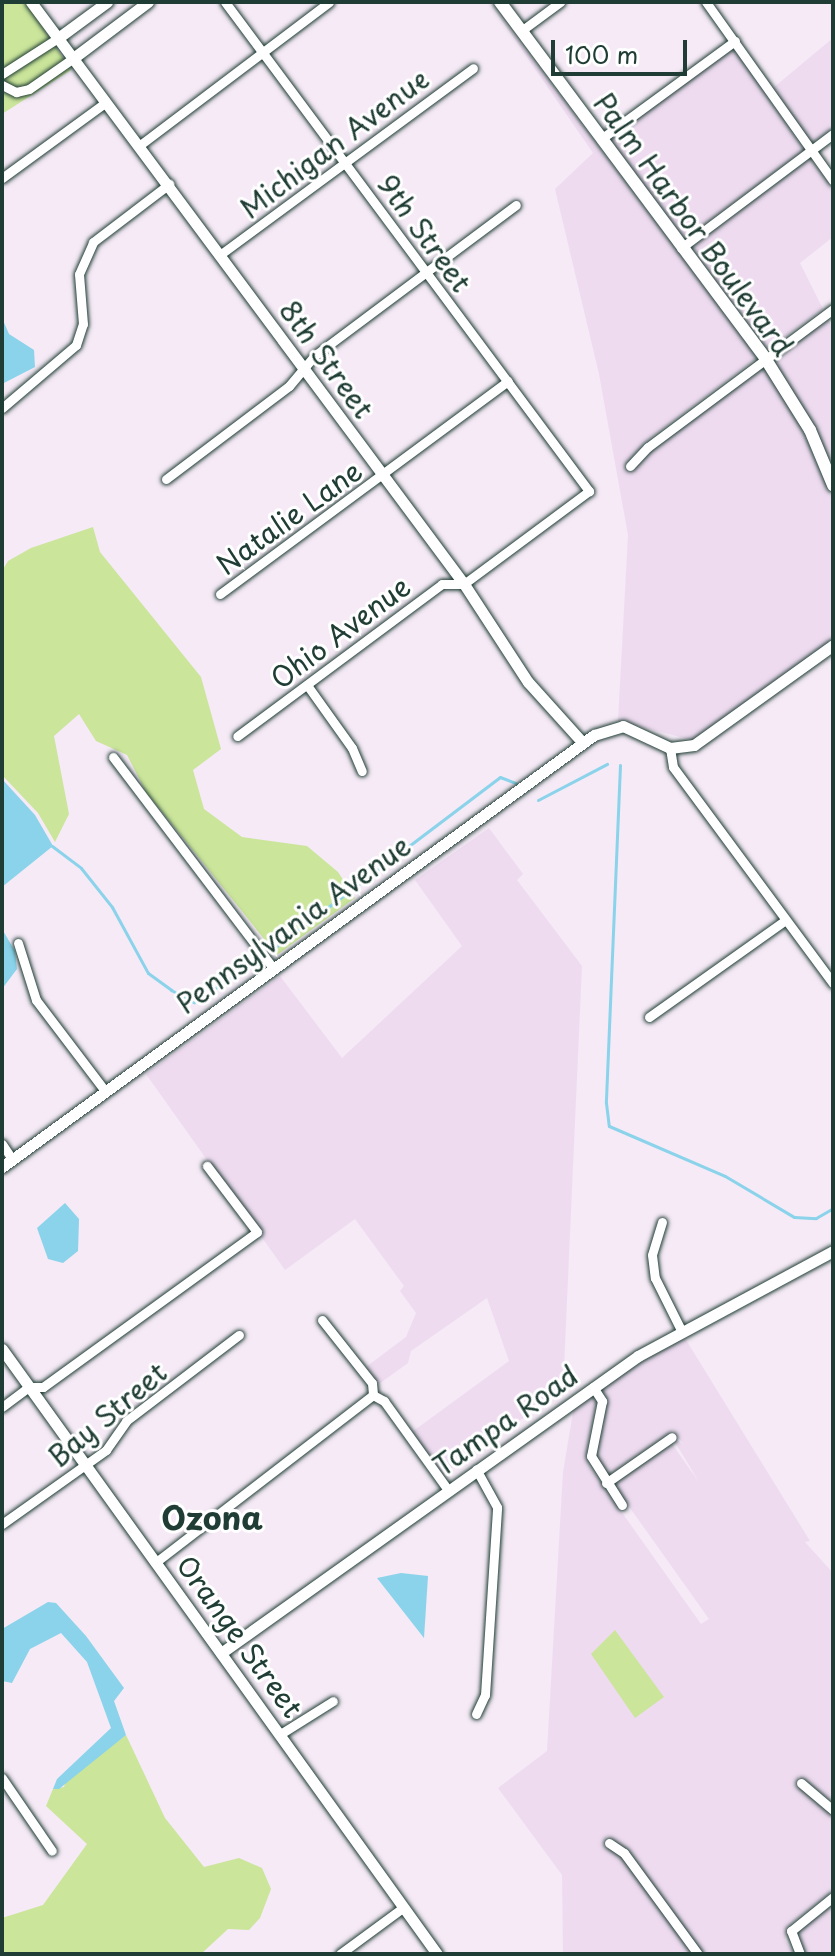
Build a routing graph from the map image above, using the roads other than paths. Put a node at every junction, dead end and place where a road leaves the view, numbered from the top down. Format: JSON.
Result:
{"nodes":[{"id":1,"x":31,"y":2,"type":"edge"},
{"id":2,"x":107,"y":2,"type":"edge"},
{"id":3,"x":148,"y":2,"type":"edge"},
{"id":4,"x":225,"y":2,"type":"edge"},
{"id":5,"x":329,"y":2,"type":"edge"},
{"id":6,"x":500,"y":2,"type":"edge"},
{"id":7,"x":560,"y":2,"type":"edge"},
{"id":8,"x":706,"y":2,"type":"edge"},
{"id":9,"x":521,"y":31,"type":"junction"},
{"id":10,"x":58,"y":38,"type":"junction"},
{"id":11,"x":735,"y":41,"type":"junction"},
{"id":12,"x":263,"y":50,"type":"junction"},
{"id":13,"x":72,"y":59,"type":"junction"},
{"id":14,"x":473,"y":68,"type":"dead end"},
{"id":15,"x":2,"y":74,"type":"edge"},
{"id":16,"x":2,"y":85,"type":"edge"},
{"id":17,"x":105,"y":103,"type":"junction"},
{"id":18,"x":833,"y":134,"type":"edge"},
{"id":19,"x":601,"y":139,"type":"junction"},
{"id":20,"x":140,"y":145,"type":"junction"},
{"id":21,"x":810,"y":151,"type":"junction"},
{"id":22,"x":345,"y":161,"type":"junction"},
{"id":23,"x":2,"y":178,"type":"edge"},
{"id":24,"x":833,"y":181,"type":"edge"},
{"id":25,"x":169,"y":184,"type":"junction"},
{"id":26,"x":516,"y":205,"type":"dead end"},
{"id":27,"x":681,"y":248,"type":"junction"},
{"id":28,"x":221,"y":254,"type":"junction"},
{"id":29,"x":425,"y":271,"type":"junction"},
{"id":30,"x":833,"y":309,"type":"edge"},
{"id":31,"x":765,"y":358,"type":"junction"},
{"id":32,"x":304,"y":370,"type":"junction"},
{"id":33,"x":508,"y":381,"type":"junction"},
{"id":34,"x":2,"y":408,"type":"edge"},
{"id":35,"x":630,"y":466,"type":"dead end"},
{"id":36,"x":383,"y":475,"type":"junction"},
{"id":37,"x":166,"y":479,"type":"dead end"},
{"id":38,"x":833,"y":485,"type":"edge"},
{"id":39,"x":589,"y":491,"type":"joint"},
{"id":40,"x":464,"y":584,"type":"junction"},
{"id":41,"x":220,"y":594,"type":"dead end"},
{"id":42,"x":833,"y":645,"type":"edge"},
{"id":43,"x":307,"y":685,"type":"junction"},
{"id":44,"x":237,"y":736,"type":"dead end"},
{"id":45,"x":583,"y":743,"type":"junction"},
{"id":46,"x":670,"y":748,"type":"junction"},
{"id":47,"x":113,"y":757,"type":"dead end"},
{"id":48,"x":362,"y":771,"type":"dead end"},
{"id":49,"x":784,"y":921,"type":"junction"},
{"id":50,"x":18,"y":943,"type":"dead end"},
{"id":51,"x":273,"y":968,"type":"junction"},
{"id":52,"x":833,"y":983,"type":"edge"},
{"id":53,"x":649,"y":1017,"type":"dead end"},
{"id":54,"x":105,"y":1091,"type":"junction"},
{"id":55,"x":2,"y":1144,"type":"edge"},
{"id":56,"x":7,"y":1163,"type":"edge"},
{"id":57,"x":207,"y":1166,"type":"dead end"},
{"id":58,"x":662,"y":1222,"type":"dead end"},
{"id":59,"x":833,"y":1251,"type":"edge"},
{"id":60,"x":322,"y":1320,"type":"dead end"},
{"id":61,"x":681,"y":1330,"type":"junction"},
{"id":62,"x":239,"y":1335,"type":"dead end"},
{"id":63,"x":2,"y":1349,"type":"edge"},
{"id":64,"x":29,"y":1387,"type":"junction"},
{"id":65,"x":593,"y":1387,"type":"junction"},
{"id":66,"x":373,"y":1395,"type":"junction"},
{"id":67,"x":2,"y":1407,"type":"edge"},
{"id":68,"x":672,"y":1437,"type":"dead end"},
{"id":69,"x":85,"y":1464,"type":"junction"},
{"id":70,"x":476,"y":1469,"type":"junction"},
{"id":71,"x":606,"y":1483,"type":"junction"},
{"id":72,"x":448,"y":1490,"type":"junction"},
{"id":73,"x":622,"y":1505,"type":"dead end"},
{"id":74,"x":2,"y":1524,"type":"edge"},
{"id":75,"x":156,"y":1562,"type":"junction"},
{"id":76,"x":221,"y":1653,"type":"junction"},
{"id":77,"x":333,"y":1701,"type":"dead end"},
{"id":78,"x":476,"y":1714,"type":"dead end"},
{"id":79,"x":282,"y":1733,"type":"junction"},
{"id":80,"x":2,"y":1778,"type":"edge"},
{"id":81,"x":801,"y":1783,"type":"dead end"},
{"id":82,"x":833,"y":1810,"type":"edge"},
{"id":83,"x":609,"y":1843,"type":"dead end"},
{"id":84,"x":52,"y":1851,"type":"dead end"},
{"id":85,"x":833,"y":1897,"type":"edge"},
{"id":86,"x":404,"y":1907,"type":"junction"},
{"id":87,"x":340,"y":1954,"type":"edge"},
{"id":88,"x":437,"y":1954,"type":"edge"},
{"id":89,"x":698,"y":1954,"type":"edge"},
{"id":90,"x":800,"y":1954,"type":"edge"}],
"edges":[{"from":1,"to":10,"type":"street","name":"8th Street"},
{"from":2,"to":10,"type":"street"},
{"from":3,"to":13,"type":"street"},
{"from":4,"to":12,"type":"street","name":"9th Street"},
{"from":5,"to":12,"type":"street"},
{"from":6,"to":9,"type":"main road","name":"Palm Harbor Boulevard"},
{"from":7,"to":9,"type":"street"},
{"from":8,"to":11,"type":"street"},
{"from":9,"to":19,"type":"main road","name":"Palm Harbor Boulevard"},
{"from":10,"to":13,"type":"street","name":"8th Street"},
{"from":10,"to":15,"type":"street"},
{"from":11,"to":19,"type":"street"},
{"from":11,"to":21,"type":"street"},
{"from":12,"to":20,"type":"street"},
{"from":12,"to":22,"type":"street","name":"9th Street"},
{"from":13,"to":16,"type":"street"},
{"from":13,"to":17,"type":"street","name":"8th Street"},
{"from":14,"to":22,"type":"street","name":"Michigan Avenue"},
{"from":17,"to":20,"type":"street","name":"8th Street"},
{"from":17,"to":23,"type":"street"},
{"from":18,"to":21,"type":"street"},
{"from":19,"to":27,"type":"main road","name":"Palm Harbor Boulevard"},
{"from":20,"to":25,"type":"street","name":"8th Street"},
{"from":21,"to":24,"type":"street"},
{"from":21,"to":27,"type":"street"},
{"from":22,"to":28,"type":"street","name":"Michigan Avenue"},
{"from":22,"to":29,"type":"street","name":"9th Street"},
{"from":25,"to":28,"type":"street","name":"8th Street"},
{"from":25,"to":34,"type":"street"},
{"from":26,"to":29,"type":"street"},
{"from":27,"to":31,"type":"main road","name":"Palm Harbor Boulevard"},
{"from":28,"to":32,"type":"street","name":"8th Street"},
{"from":29,"to":32,"type":"street"},
{"from":29,"to":33,"type":"street","name":"9th Street"},
{"from":30,"to":31,"type":"street"},
{"from":31,"to":35,"type":"street"},
{"from":31,"to":38,"type":"main road","name":"Palm Harbor Boulevard"},
{"from":32,"to":36,"type":"street","name":"8th Street"},
{"from":32,"to":37,"type":"street"},
{"from":33,"to":36,"type":"street","name":"Natalie Lane"},
{"from":33,"to":39,"type":"street","name":"9th Street"},
{"from":36,"to":40,"type":"street","name":"8th Street"},
{"from":36,"to":41,"type":"street","name":"Natalie Lane"},
{"from":39,"to":40,"type":"street","name":"Ohio Avenue"},
{"from":40,"to":43,"type":"street","name":"Ohio Avenue"},
{"from":40,"to":45,"type":"street","name":"8th Street"},
{"from":42,"to":46,"type":"street"},
{"from":43,"to":44,"type":"street","name":"Ohio Avenue"},
{"from":43,"to":48,"type":"street"},
{"from":45,"to":46,"type":"street","name":"Pennsylvania Avenue"},
{"from":45,"to":51,"type":"street","name":"Pennsylvania Avenue"},
{"from":46,"to":49,"type":"street"},
{"from":47,"to":51,"type":"street"},
{"from":49,"to":52,"type":"street"},
{"from":49,"to":53,"type":"street"},
{"from":50,"to":54,"type":"street"},
{"from":51,"to":54,"type":"street","name":"Pennsylvania Avenue"},
{"from":54,"to":56,"type":"street","name":"Pennsylvania Avenue"},
{"from":55,"to":56,"type":"street"},
{"from":57,"to":64,"type":"street"},
{"from":58,"to":61,"type":"street"},
{"from":59,"to":61,"type":"street","name":"Tampa Road"},
{"from":60,"to":66,"type":"street"},
{"from":61,"to":65,"type":"street","name":"Tampa Road"},
{"from":62,"to":69,"type":"street","name":"Bay Street"},
{"from":63,"to":64,"type":"street","name":"Orange Street"},
{"from":64,"to":67,"type":"street"},
{"from":64,"to":69,"type":"street","name":"Orange Street"},
{"from":65,"to":70,"type":"street","name":"Tampa Road"},
{"from":65,"to":71,"type":"street"},
{"from":66,"to":72,"type":"street"},
{"from":66,"to":75,"type":"street"},
{"from":68,"to":71,"type":"street"},
{"from":69,"to":74,"type":"street","name":"Bay Street"},
{"from":69,"to":75,"type":"street","name":"Orange Street"},
{"from":70,"to":72,"type":"street","name":"Tampa Road"},
{"from":70,"to":78,"type":"street"},
{"from":71,"to":73,"type":"street"},
{"from":72,"to":76,"type":"street","name":"Tampa Road"},
{"from":75,"to":76,"type":"street","name":"Orange Street"},
{"from":76,"to":79,"type":"street","name":"Orange Street"},
{"from":77,"to":79,"type":"street"},
{"from":79,"to":86,"type":"street","name":"Orange Street"},
{"from":80,"to":84,"type":"street"},
{"from":81,"to":82,"type":"street"},
{"from":83,"to":89,"type":"street"},
{"from":85,"to":90,"type":"street"},
{"from":86,"to":87,"type":"street"},
{"from":86,"to":88,"type":"street","name":"Orange Street"}]}
